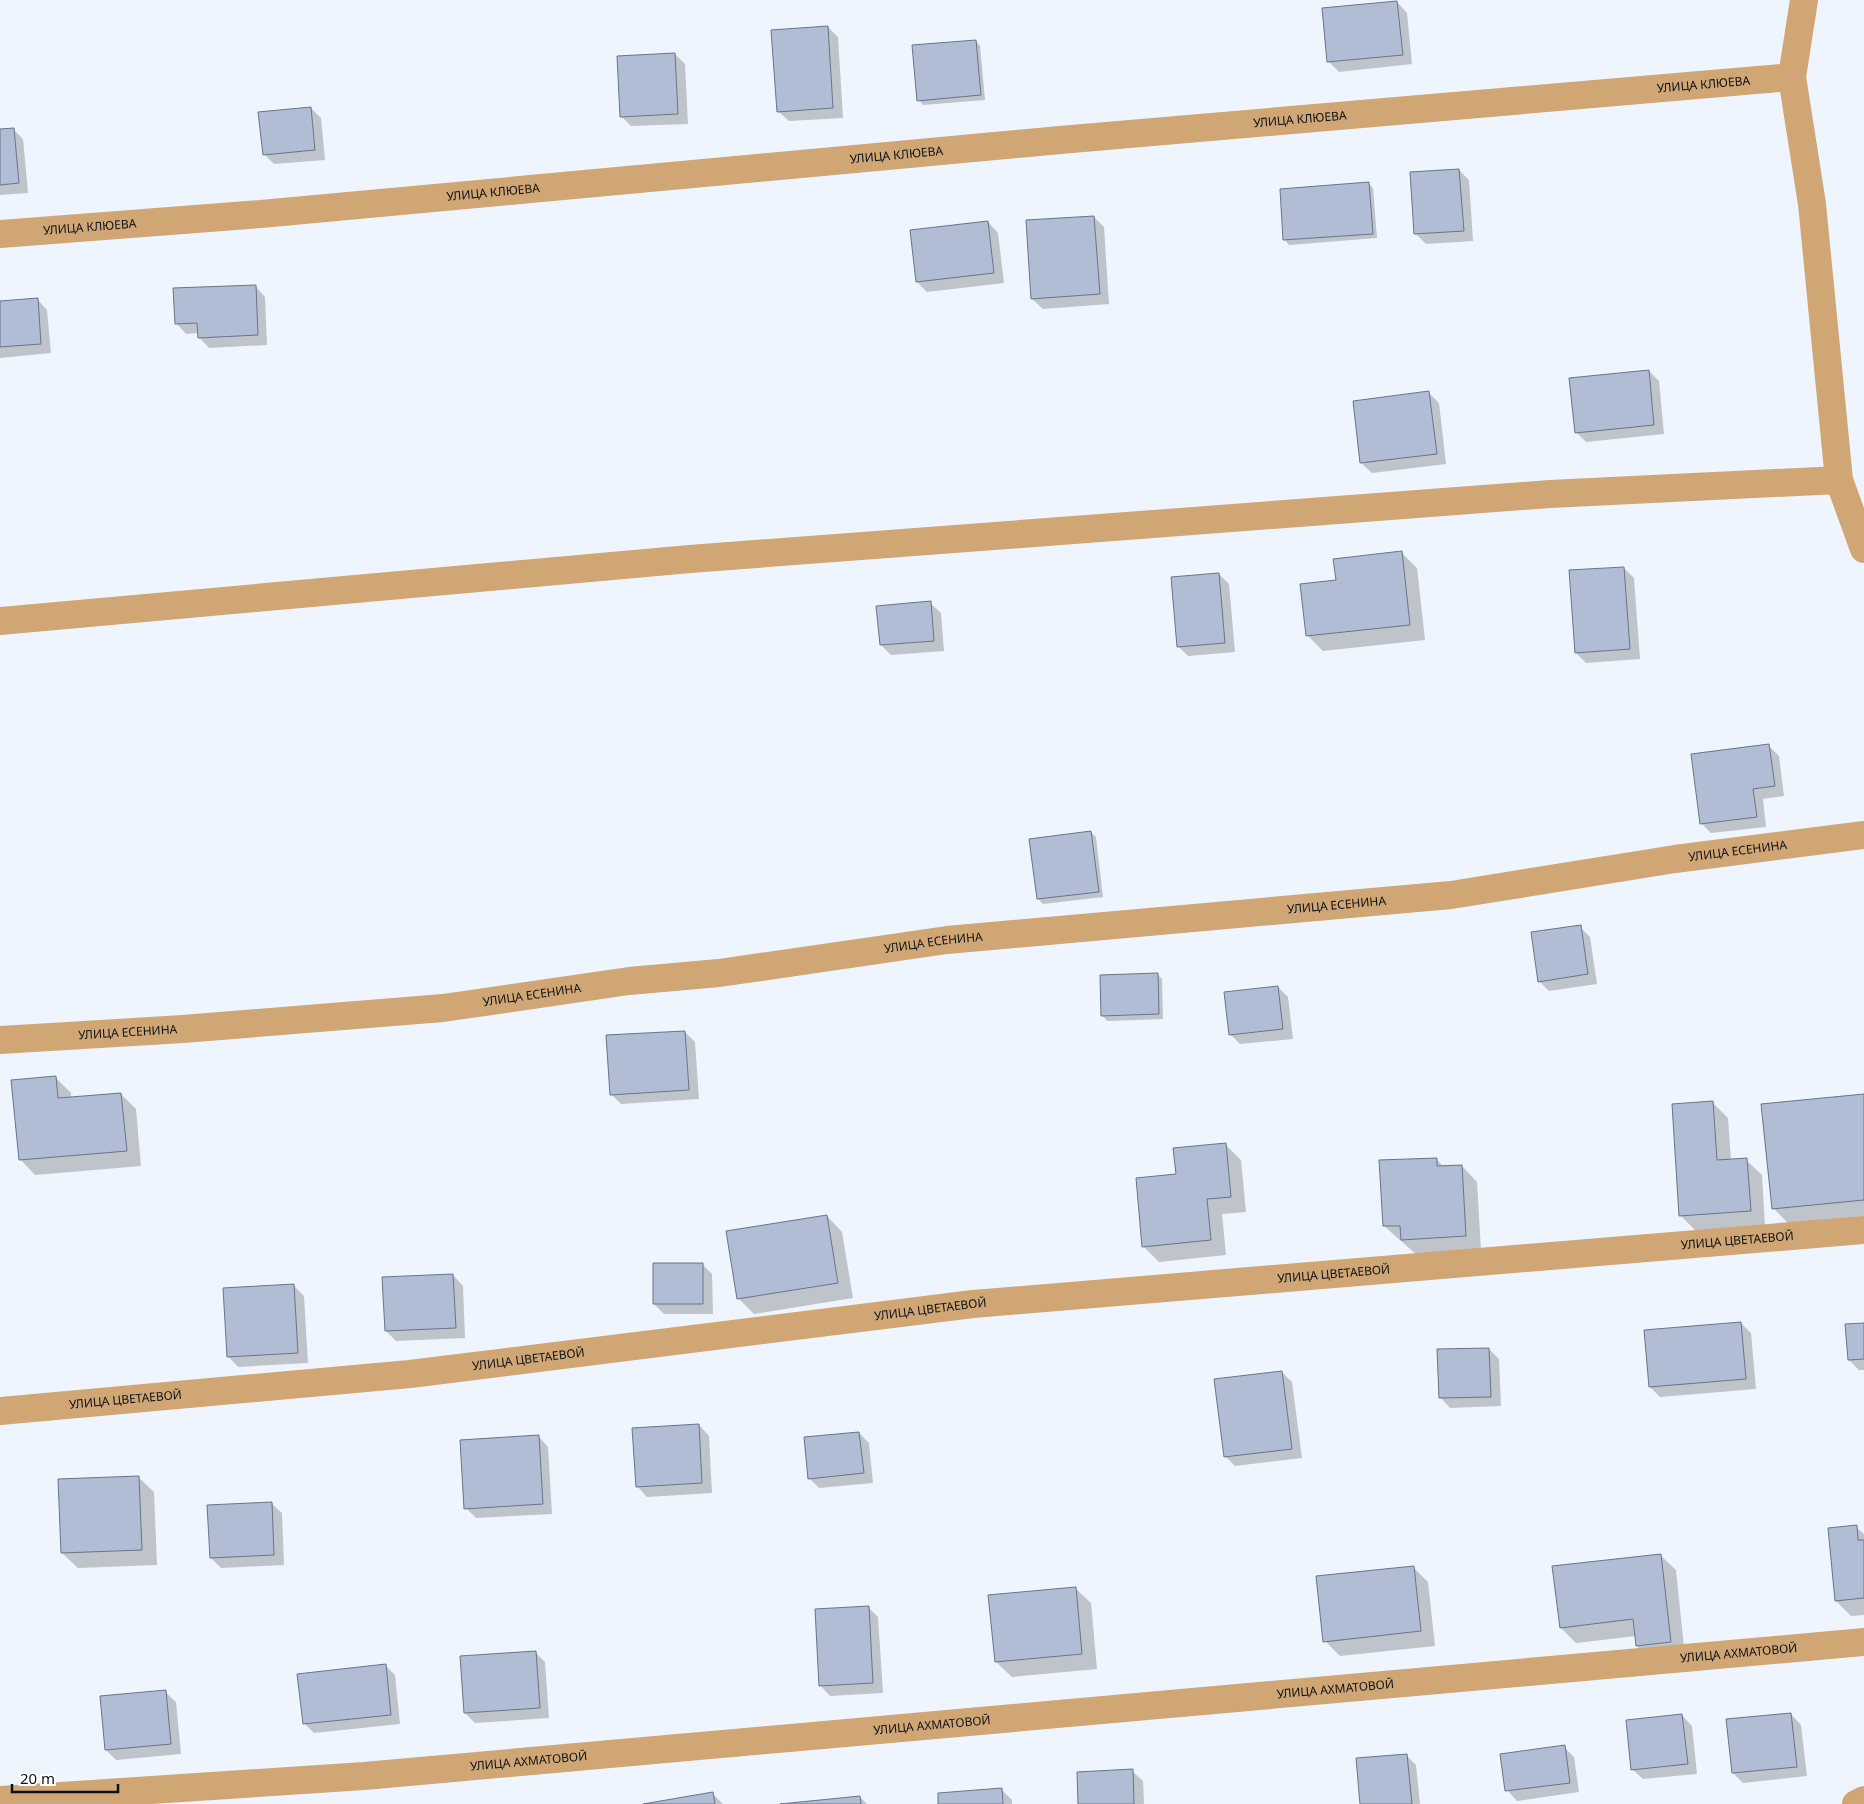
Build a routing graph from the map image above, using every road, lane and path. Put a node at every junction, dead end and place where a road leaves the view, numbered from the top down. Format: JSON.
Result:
{"nodes":[{"id":1,"x":1804,"y":0,"type":"edge"},
{"id":2,"x":1792,"y":78,"type":"junction"},
{"id":3,"x":0,"y":234,"type":"edge"},
{"id":4,"x":1839,"y":480,"type":"junction"},
{"id":5,"x":1864,"y":549,"type":"edge"},
{"id":6,"x":0,"y":621,"type":"edge"},
{"id":7,"x":1864,"y":835,"type":"edge"},
{"id":8,"x":0,"y":1040,"type":"edge"},
{"id":9,"x":1864,"y":1230,"type":"edge"},
{"id":10,"x":0,"y":1411,"type":"edge"},
{"id":11,"x":1864,"y":1642,"type":"edge"},
{"id":12,"x":0,"y":1800,"type":"edge"},
{"id":13,"x":1864,"y":1800,"type":"edge"},
{"id":14,"x":1856,"y":1804,"type":"edge"}],
"edges":[{"from":1,"to":2,"type":"street"},
{"from":2,"to":3,"type":"street","name":"УЛИЦА КЛЮЕВА"},
{"from":2,"to":4,"type":"street"},
{"from":4,"to":5,"type":"street"},
{"from":4,"to":6,"type":"street"},
{"from":7,"to":8,"type":"street","name":"УЛИЦА ЕСЕНИНА"},
{"from":9,"to":10,"type":"street","name":"УЛИЦА ЦВЕТАЕВОЙ"},
{"from":11,"to":12,"type":"street","name":"УЛИЦА АХМАТОВОЙ"},
{"from":13,"to":14,"type":"street"}]}
